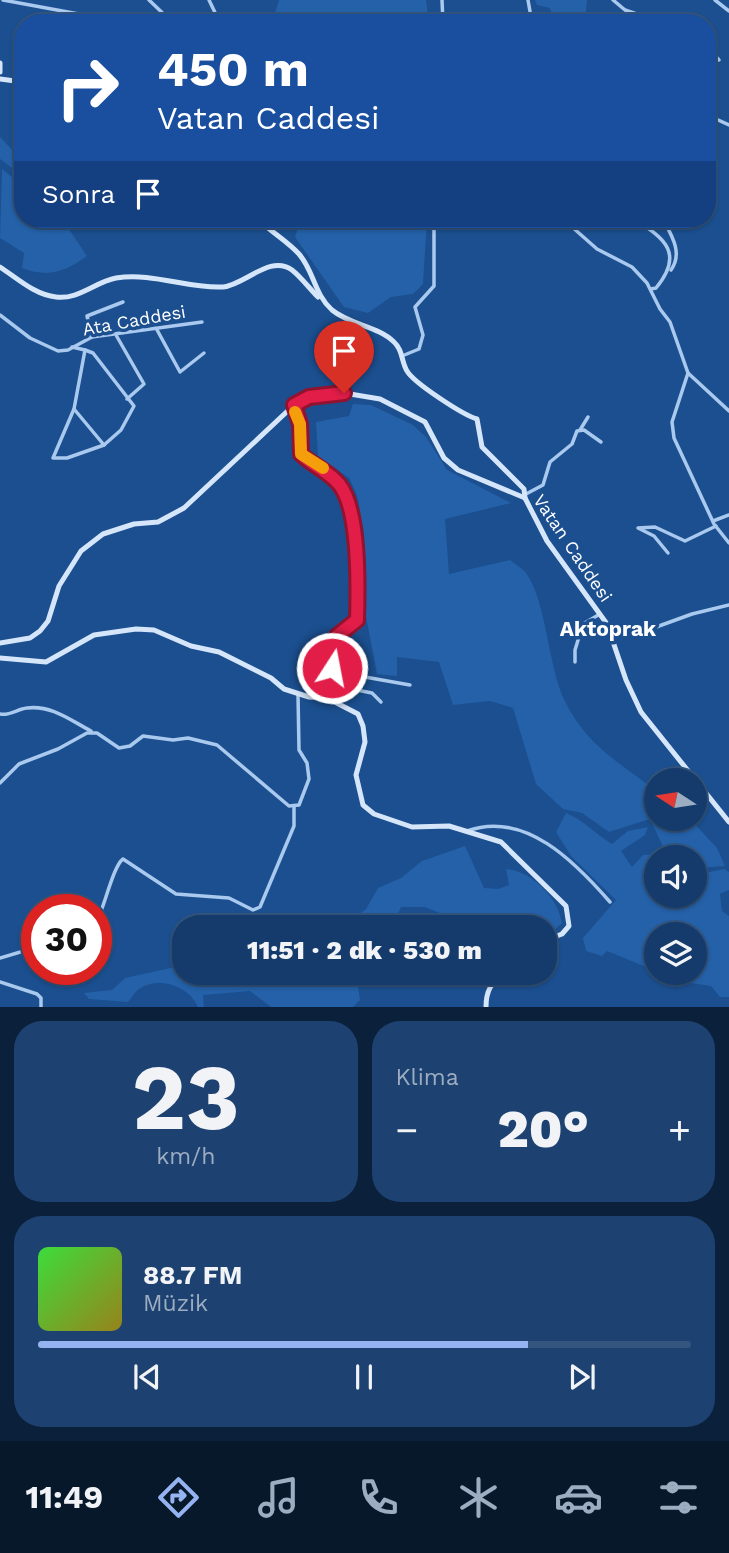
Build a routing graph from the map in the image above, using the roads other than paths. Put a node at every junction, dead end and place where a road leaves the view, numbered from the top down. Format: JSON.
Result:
{"nodes":[{"id":1,"x":3,"y":0,"type":"edge"},
{"id":2,"x":36,"y":0,"type":"edge"},
{"id":3,"x":149,"y":0,"type":"edge"},
{"id":4,"x":612,"y":0,"type":"edge"},
{"id":5,"x":715,"y":0,"type":"edge"},
{"id":6,"x":36,"y":6,"type":"junction"},
{"id":7,"x":729,"y":11,"type":"edge"},
{"id":8,"x":79,"y":14,"type":"edge"},
{"id":9,"x":164,"y":14,"type":"edge"},
{"id":10,"x":637,"y":14,"type":"edge"},
{"id":11,"x":0,"y":63,"type":"edge"},
{"id":12,"x":0,"y":72,"type":"edge"},
{"id":13,"x":271,"y":228,"type":"edge"},
{"id":14,"x":434,"y":228,"type":"edge"},
{"id":15,"x":573,"y":228,"type":"edge"},
{"id":16,"x":649,"y":228,"type":"edge"},
{"id":17,"x":667,"y":228,"type":"edge"},
{"id":18,"x":0,"y":267,"type":"edge"},
{"id":19,"x":669,"y":272,"type":"junction"},
{"id":20,"x":651,"y":289,"type":"junction"},
{"id":21,"x":323,"y":301,"type":"junction"},
{"id":22,"x":123,"y":302,"type":"dead end"},
{"id":23,"x":0,"y":315,"type":"edge"},
{"id":24,"x":202,"y":322,"type":"dead end"},
{"id":25,"x":156,"y":328,"type":"junction"},
{"id":26,"x":116,"y":335,"type":"junction"},
{"id":27,"x":92,"y":337,"type":"junction"},
{"id":28,"x":72,"y":346,"type":"junction"},
{"id":29,"x":85,"y":350,"type":"junction"},
{"id":30,"x":204,"y":354,"type":"dead end"},
{"id":31,"x":402,"y":356,"type":"junction"},
{"id":32,"x":688,"y":373,"type":"junction"},
{"id":33,"x":127,"y":399,"type":"junction"},
{"id":34,"x":294,"y":405,"type":"junction"},
{"id":35,"x":74,"y":409,"type":"junction"},
{"id":36,"x":729,"y":411,"type":"edge"},
{"id":37,"x":587,"y":417,"type":"dead end"},
{"id":38,"x":580,"y":430,"type":"junction"},
{"id":39,"x":601,"y":442,"type":"dead end"},
{"id":40,"x":104,"y":444,"type":"junction"},
{"id":41,"x":525,"y":496,"type":"junction"},
{"id":42,"x":729,"y":515,"type":"edge"},
{"id":43,"x":713,"y":521,"type":"junction"},
{"id":44,"x":716,"y":526,"type":"junction"},
{"id":45,"x":729,"y":542,"type":"edge"},
{"id":46,"x":668,"y":553,"type":"dead end"},
{"id":47,"x":729,"y":605,"type":"edge"},
{"id":48,"x":600,"y":614,"type":"junction"},
{"id":49,"x":648,"y":630,"type":"dead end"},
{"id":50,"x":0,"y":643,"type":"edge"},
{"id":51,"x":0,"y":658,"type":"edge"},
{"id":52,"x":575,"y":662,"type":"dead end"},
{"id":53,"x":331,"y":671,"type":"junction"},
{"id":54,"x":326,"y":684,"type":"junction"},
{"id":55,"x":410,"y":685,"type":"dead end"},
{"id":56,"x":298,"y":695,"type":"junction"},
{"id":57,"x":320,"y":698,"type":"junction"},
{"id":58,"x":381,"y":702,"type":"dead end"},
{"id":59,"x":0,"y":714,"type":"edge"},
{"id":60,"x":92,"y":732,"type":"junction"},
{"id":61,"x":0,"y":783,"type":"edge"},
{"id":62,"x":294,"y":807,"type":"junction"},
{"id":63,"x":729,"y":822,"type":"edge"},
{"id":64,"x":466,"y":832,"type":"junction"},
{"id":65,"x":109,"y":894,"type":"edge"},
{"id":66,"x":610,"y":902,"type":"dead end"},
{"id":67,"x":557,"y":936,"type":"edge"},
{"id":68,"x":21,"y":952,"type":"edge"},
{"id":69,"x":0,"y":958,"type":"edge"},
{"id":70,"x":0,"y":982,"type":"edge"},
{"id":71,"x":491,"y":985,"type":"edge"},
{"id":72,"x":41,"y":1007,"type":"edge"},
{"id":73,"x":486,"y":1007,"type":"edge"}],
"edges":[{"from":1,"to":6,"type":"street"},
{"from":2,"to":6,"type":"street"},
{"from":3,"to":9,"type":"street"},
{"from":4,"to":10,"type":"street"},
{"from":5,"to":7,"type":"street"},
{"from":6,"to":8,"type":"street"},
{"from":11,"to":12,"type":"street"},
{"from":13,"to":21,"type":"street"},
{"from":14,"to":31,"type":"street"},
{"from":15,"to":20,"type":"street"},
{"from":16,"to":19,"type":"street"},
{"from":17,"to":19,"type":"street"},
{"from":18,"to":21,"type":"street"},
{"from":19,"to":20,"type":"street"},
{"from":20,"to":32,"type":"street"},
{"from":21,"to":31,"type":"street"},
{"from":22,"to":27,"type":"street"},
{"from":23,"to":28,"type":"street","name":"Ata Caddesi"},
{"from":24,"to":25,"type":"street","name":"Ata Caddesi"},
{"from":25,"to":26,"type":"street","name":"Ata Caddesi"},
{"from":25,"to":30,"type":"street"},
{"from":26,"to":27,"type":"street","name":"Ata Caddesi"},
{"from":26,"to":33,"type":"street"},
{"from":27,"to":28,"type":"street","name":"Ata Caddesi"},
{"from":28,"to":29,"type":"street"},
{"from":29,"to":33,"type":"street"},
{"from":29,"to":35,"type":"street"},
{"from":31,"to":41,"type":"street"},
{"from":32,"to":36,"type":"street"},
{"from":32,"to":43,"type":"street"},
{"from":33,"to":40,"type":"street"},
{"from":34,"to":41,"type":"street","name":"Vatan Caddesi"},
{"from":34,"to":50,"type":"street","name":"Vatan Caddesi"},
{"from":34,"to":53,"type":"street"},
{"from":35,"to":40,"type":"street"},
{"from":35,"to":40,"type":"street"},
{"from":37,"to":38,"type":"street"},
{"from":38,"to":39,"type":"street"},
{"from":38,"to":41,"type":"street"},
{"from":41,"to":48,"type":"street","name":"Vatan Caddesi"},
{"from":42,"to":43,"type":"street"},
{"from":43,"to":44,"type":"street"},
{"from":44,"to":45,"type":"street"},
{"from":44,"to":46,"type":"street"},
{"from":47,"to":49,"type":"street"},
{"from":48,"to":52,"type":"street"},
{"from":48,"to":63,"type":"street","name":"Vatan Caddesi"},
{"from":51,"to":56,"type":"street"},
{"from":53,"to":54,"type":"street"},
{"from":53,"to":55,"type":"street"},
{"from":54,"to":57,"type":"street"},
{"from":54,"to":58,"type":"street"},
{"from":56,"to":57,"type":"street"},
{"from":56,"to":62,"type":"street"},
{"from":57,"to":64,"type":"street"},
{"from":59,"to":60,"type":"street"},
{"from":60,"to":61,"type":"street"},
{"from":60,"to":62,"type":"street"},
{"from":62,"to":65,"type":"street"},
{"from":64,"to":66,"type":"street"},
{"from":64,"to":67,"type":"street"},
{"from":68,"to":69,"type":"street"},
{"from":70,"to":72,"type":"street"},
{"from":71,"to":73,"type":"street"}]}
